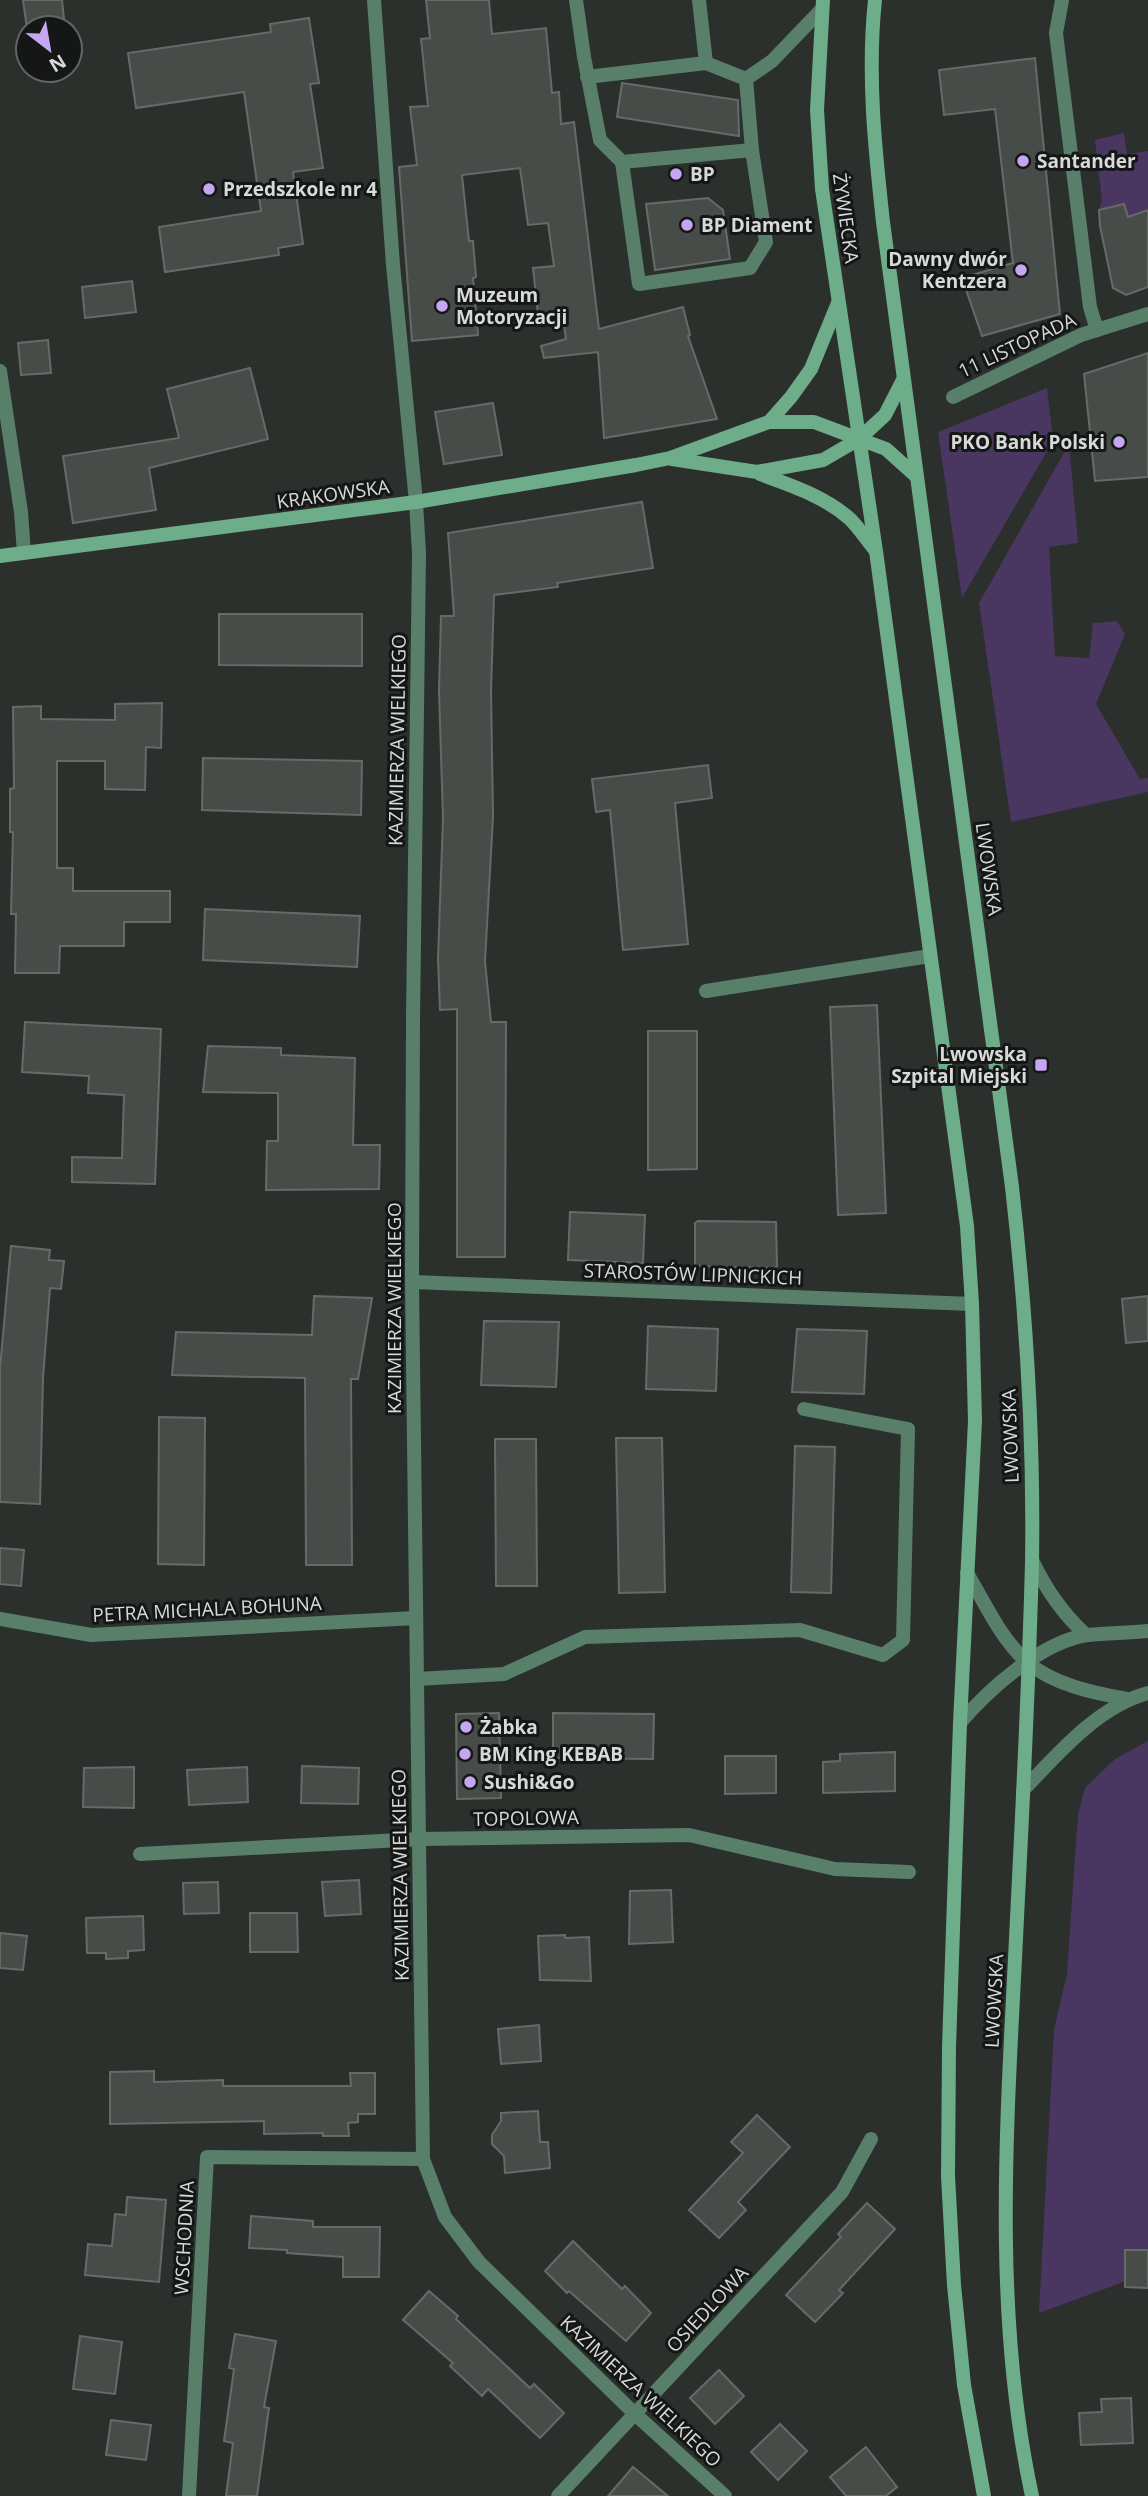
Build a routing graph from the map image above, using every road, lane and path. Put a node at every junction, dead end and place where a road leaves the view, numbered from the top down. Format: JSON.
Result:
{"nodes":[{"id":1,"x":374,"y":0,"type":"edge"},
{"id":2,"x":576,"y":0,"type":"edge"},
{"id":3,"x":699,"y":0,"type":"edge"},
{"id":4,"x":875,"y":0,"type":"edge"},
{"id":5,"x":1062,"y":0,"type":"edge"},
{"id":6,"x":823,"y":4,"type":"edge"},
{"id":7,"x":706,"y":63,"type":"junction"},
{"id":8,"x":587,"y":77,"type":"junction"},
{"id":9,"x":746,"y":79,"type":"junction"},
{"id":10,"x":752,"y":150,"type":"junction"},
{"id":11,"x":622,"y":162,"type":"junction"},
{"id":12,"x":838,"y":301,"type":"junction"},
{"id":13,"x":1148,"y":314,"type":"edge"},
{"id":14,"x":1097,"y":330,"type":"junction"},
{"id":15,"x":0,"y":371,"type":"edge"},
{"id":16,"x":903,"y":380,"type":"junction"},
{"id":17,"x":953,"y":397,"type":"dead end"},
{"id":18,"x":769,"y":422,"type":"junction"},
{"id":19,"x":859,"y":439,"type":"junction"},
{"id":20,"x":670,"y":458,"type":"junction"},
{"id":21,"x":757,"y":472,"type":"junction"},
{"id":22,"x":916,"y":476,"type":"junction"},
{"id":23,"x":416,"y":502,"type":"junction"},
{"id":24,"x":876,"y":551,"type":"junction"},
{"id":25,"x":24,"y":553,"type":"junction"},
{"id":26,"x":0,"y":556,"type":"edge"},
{"id":27,"x":930,"y":956,"type":"junction"},
{"id":28,"x":706,"y":991,"type":"dead end"},
{"id":29,"x":412,"y":1282,"type":"junction"},
{"id":30,"x":972,"y":1304,"type":"junction"},
{"id":31,"x":804,"y":1409,"type":"dead end"},
{"id":32,"x":1032,"y":1560,"type":"junction"},
{"id":33,"x":967,"y":1573,"type":"junction"},
{"id":34,"x":416,"y":1618,"type":"junction"},
{"id":35,"x":0,"y":1619,"type":"edge"},
{"id":36,"x":1148,"y":1631,"type":"edge"},
{"id":37,"x":1086,"y":1635,"type":"junction"},
{"id":38,"x":1028,"y":1662,"type":"junction"},
{"id":39,"x":417,"y":1679,"type":"junction"},
{"id":40,"x":1148,"y":1693,"type":"edge"},
{"id":41,"x":1127,"y":1699,"type":"junction"},
{"id":42,"x":960,"y":1723,"type":"junction"},
{"id":43,"x":1023,"y":1790,"type":"junction"},
{"id":44,"x":419,"y":1839,"type":"junction"},
{"id":45,"x":140,"y":1854,"type":"dead end"},
{"id":46,"x":909,"y":1872,"type":"dead end"},
{"id":47,"x":871,"y":2138,"type":"dead end"},
{"id":48,"x":423,"y":2159,"type":"junction"},
{"id":49,"x":635,"y":2414,"type":"junction"},
{"id":50,"x":189,"y":2496,"type":"edge"},
{"id":51,"x":558,"y":2496,"type":"edge"},
{"id":52,"x":725,"y":2496,"type":"edge"},
{"id":53,"x":984,"y":2496,"type":"edge"},
{"id":54,"x":1032,"y":2496,"type":"edge"}],
"edges":[{"from":1,"to":23,"type":"street","name":"KAZIMIERZA WIELKIEGO"},
{"from":2,"to":8,"type":"street"},
{"from":3,"to":7,"type":"street"},
{"from":4,"to":16,"type":"main road","name":"ŻYWIECKA"},
{"from":5,"to":14,"type":"street","name":"11 LISTOPADA"},
{"from":6,"to":9,"type":"street"},
{"from":6,"to":12,"type":"main road","name":"ŻYWIECKA"},
{"from":7,"to":8,"type":"street"},
{"from":7,"to":9,"type":"street"},
{"from":8,"to":11,"type":"street"},
{"from":9,"to":10,"type":"street"},
{"from":10,"to":11,"type":"street"},
{"from":10,"to":11,"type":"street"},
{"from":12,"to":18,"type":"main road"},
{"from":12,"to":19,"type":"main road","name":"ŻYWIECKA"},
{"from":13,"to":14,"type":"street","name":"11 LISTOPADA"},
{"from":14,"to":17,"type":"street","name":"11 LISTOPADA"},
{"from":15,"to":25,"type":"street"},
{"from":16,"to":19,"type":"main road","name":"KRAKOWSKA"},
{"from":16,"to":22,"type":"main road","name":"LWOWSKA"},
{"from":18,"to":19,"type":"main road","name":"KRAKOWSKA"},
{"from":18,"to":20,"type":"main road","name":"KRAKOWSKA"},
{"from":19,"to":21,"type":"main road","name":"KRAKOWSKA"},
{"from":19,"to":22,"type":"main road","name":"KRAKOWSKA"},
{"from":19,"to":24,"type":"main road","name":"LWOWSKA"},
{"from":20,"to":21,"type":"main road","name":"KRAKOWSKA"},
{"from":20,"to":23,"type":"main road","name":"KRAKOWSKA"},
{"from":21,"to":24,"type":"main road"},
{"from":22,"to":32,"type":"main road","name":"LWOWSKA"},
{"from":23,"to":25,"type":"main road","name":"KRAKOWSKA"},
{"from":23,"to":29,"type":"street","name":"KAZIMIERZA WIELKIEGO"},
{"from":24,"to":27,"type":"main road","name":"LWOWSKA"},
{"from":25,"to":26,"type":"main road","name":"KRAKOWSKA"},
{"from":27,"to":28,"type":"street"},
{"from":27,"to":30,"type":"main road","name":"LWOWSKA"},
{"from":29,"to":30,"type":"street","name":"STAROSTÓW LIPNICKICH"},
{"from":29,"to":34,"type":"street","name":"KAZIMIERZA WIELKIEGO"},
{"from":30,"to":33,"type":"main road","name":"LWOWSKA"},
{"from":31,"to":39,"type":"street"},
{"from":32,"to":37,"type":"street"},
{"from":32,"to":38,"type":"main road","name":"LWOWSKA"},
{"from":33,"to":38,"type":"street"},
{"from":33,"to":42,"type":"main road","name":"LWOWSKA"},
{"from":34,"to":35,"type":"street","name":"PETRA MICHALA BOHUNA"},
{"from":34,"to":39,"type":"street","name":"KAZIMIERZA WIELKIEGO"},
{"from":36,"to":37,"type":"street"},
{"from":37,"to":38,"type":"street"},
{"from":38,"to":41,"type":"street"},
{"from":38,"to":42,"type":"street"},
{"from":38,"to":43,"type":"main road","name":"LWOWSKA"},
{"from":39,"to":44,"type":"street","name":"KAZIMIERZA WIELKIEGO"},
{"from":40,"to":41,"type":"street"},
{"from":41,"to":43,"type":"street"},
{"from":42,"to":53,"type":"main road","name":"LWOWSKA"},
{"from":43,"to":54,"type":"main road","name":"LWOWSKA"},
{"from":44,"to":45,"type":"street","name":"TOPOLOWA"},
{"from":44,"to":46,"type":"street","name":"TOPOLOWA"},
{"from":44,"to":48,"type":"street","name":"KAZIMIERZA WIELKIEGO"},
{"from":47,"to":49,"type":"street","name":"OSIEDLOWA"},
{"from":48,"to":49,"type":"street","name":"KAZIMIERZA WIELKIEGO"},
{"from":48,"to":50,"type":"street","name":"WSCHODNIA"},
{"from":49,"to":51,"type":"street","name":"OSIEDLOWA"},
{"from":49,"to":52,"type":"street","name":"KAZIMIERZA WIELKIEGO"}]}
